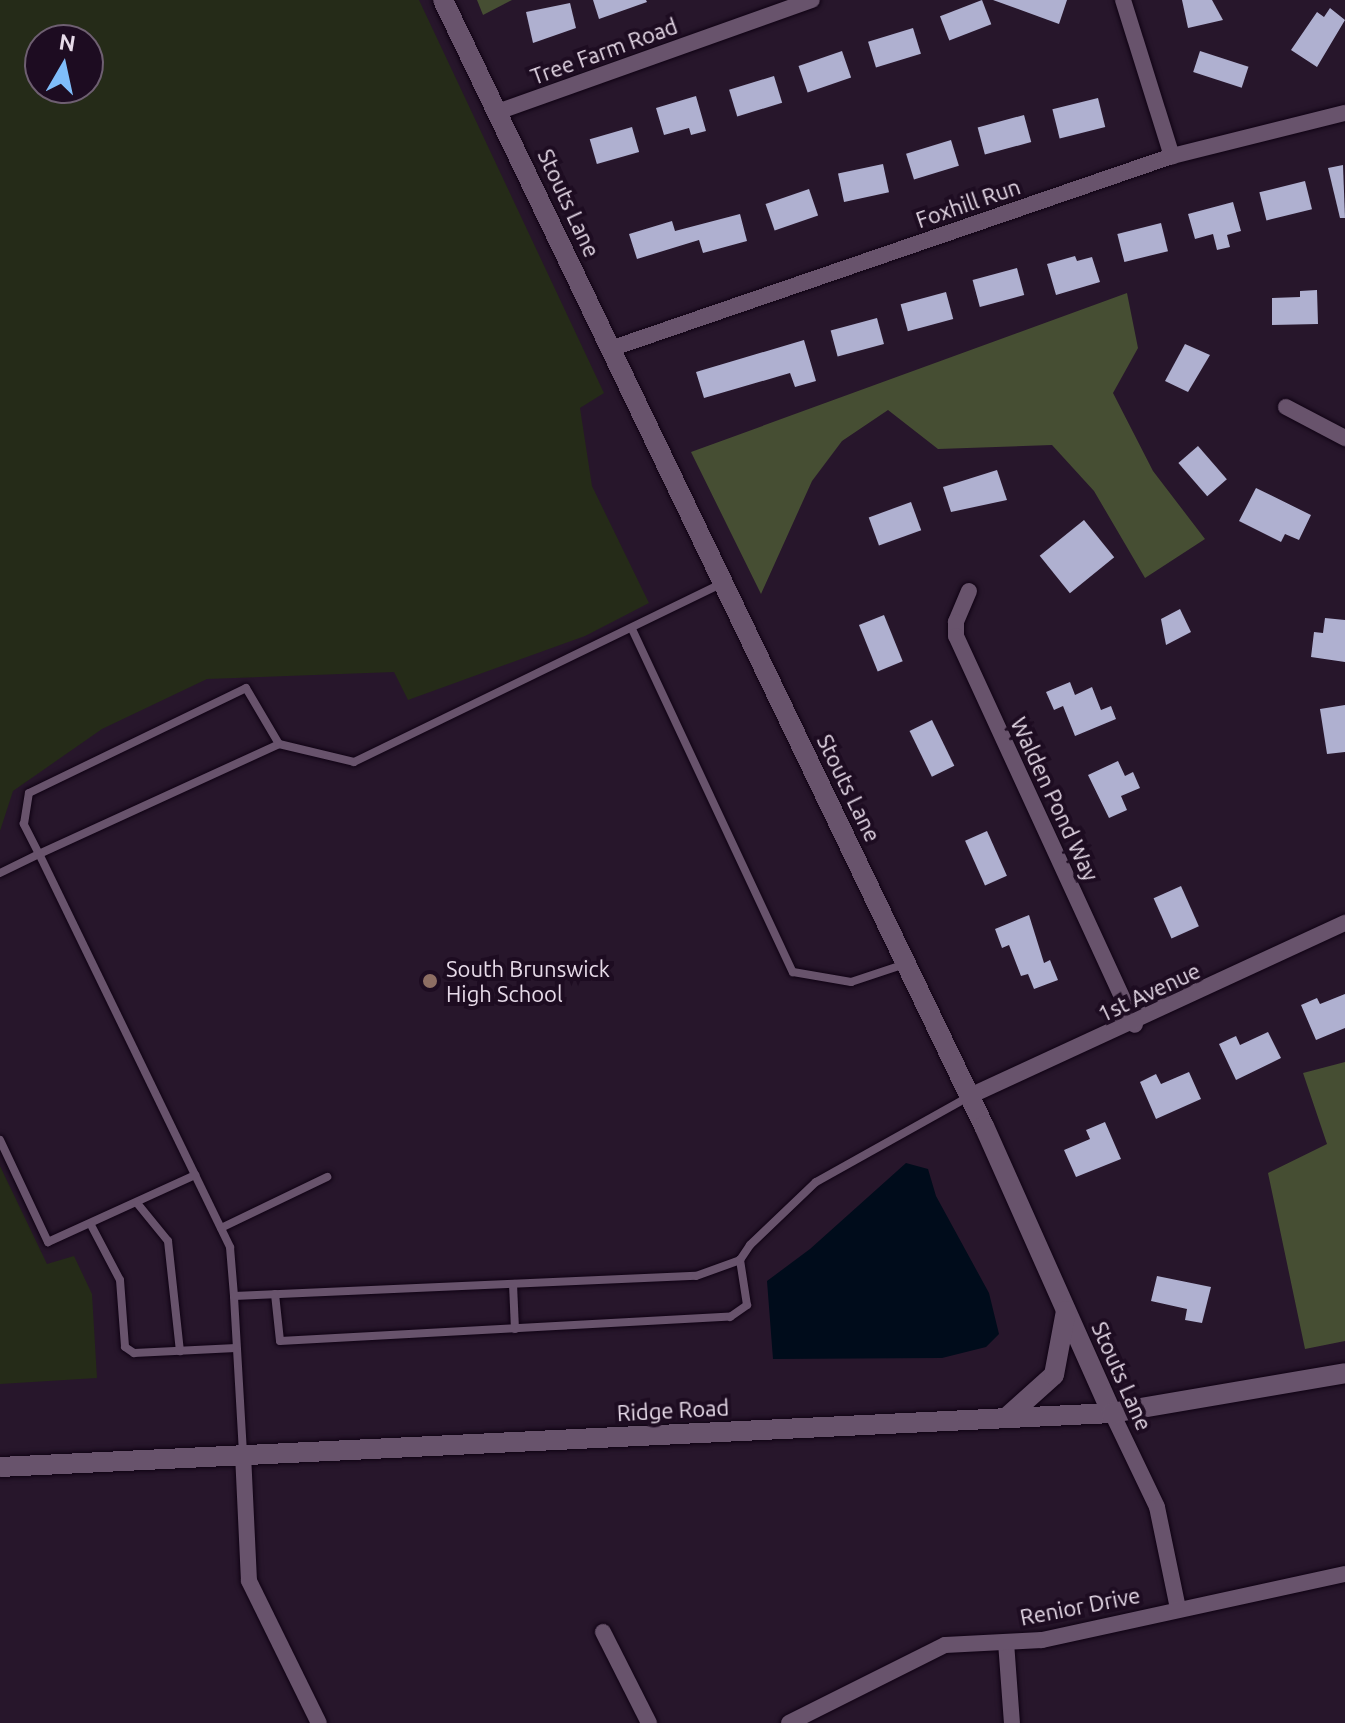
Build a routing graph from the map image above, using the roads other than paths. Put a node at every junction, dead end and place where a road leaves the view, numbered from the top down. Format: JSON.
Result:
{"nodes":[{"id":1,"x":443,"y":0,"type":"edge"},
{"id":2,"x":812,"y":0,"type":"edge"},
{"id":3,"x":1123,"y":0,"type":"edge"},
{"id":4,"x":500,"y":111,"type":"junction"},
{"id":5,"x":1345,"y":113,"type":"edge"},
{"id":6,"x":1172,"y":156,"type":"junction"},
{"id":7,"x":610,"y":349,"type":"junction"},
{"id":8,"x":1286,"y":407,"type":"dead end"},
{"id":9,"x":1345,"y":438,"type":"edge"},
{"id":10,"x":724,"y":582,"type":"junction"},
{"id":11,"x":969,"y":591,"type":"dead end"},
{"id":12,"x":632,"y":629,"type":"junction"},
{"id":13,"x":279,"y":744,"type":"junction"},
{"id":14,"x":39,"y":854,"type":"junction"},
{"id":15,"x":0,"y":873,"type":"edge"},
{"id":16,"x":1345,"y":923,"type":"edge"},
{"id":17,"x":907,"y":964,"type":"junction"},
{"id":18,"x":1135,"y":1025,"type":"junction"},
{"id":19,"x":970,"y":1096,"type":"junction"},
{"id":20,"x":0,"y":1140,"type":"edge"},
{"id":21,"x":195,"y":1175,"type":"junction"},
{"id":22,"x":327,"y":1177,"type":"dead end"},
{"id":23,"x":137,"y":1203,"type":"junction"},
{"id":24,"x":91,"y":1225,"type":"junction"},
{"id":25,"x":221,"y":1228,"type":"junction"},
{"id":26,"x":740,"y":1260,"type":"junction"},
{"id":27,"x":513,"y":1284,"type":"junction"},
{"id":28,"x":275,"y":1294,"type":"junction"},
{"id":29,"x":234,"y":1296,"type":"junction"},
{"id":30,"x":1066,"y":1311,"type":"junction"},
{"id":31,"x":515,"y":1329,"type":"junction"},
{"id":32,"x":236,"y":1348,"type":"junction"},
{"id":33,"x":180,"y":1351,"type":"junction"},
{"id":34,"x":1345,"y":1373,"type":"edge"},
{"id":35,"x":1112,"y":1413,"type":"junction"},
{"id":36,"x":1006,"y":1418,"type":"junction"},
{"id":37,"x":243,"y":1454,"type":"junction"},
{"id":38,"x":0,"y":1467,"type":"edge"},
{"id":39,"x":1345,"y":1574,"type":"edge"},
{"id":40,"x":1178,"y":1608,"type":"junction"},
{"id":41,"x":603,"y":1632,"type":"dead end"},
{"id":42,"x":1006,"y":1642,"type":"junction"},
{"id":43,"x":319,"y":1723,"type":"edge"},
{"id":44,"x":649,"y":1723,"type":"edge"},
{"id":45,"x":789,"y":1723,"type":"edge"},
{"id":46,"x":1012,"y":1723,"type":"edge"}],
"edges":[{"from":1,"to":4,"type":"street","name":"Stouts Lane"},
{"from":2,"to":4,"type":"street","name":"Tree Farm Road"},
{"from":3,"to":6,"type":"street"},
{"from":4,"to":7,"type":"street","name":"Stouts Lane"},
{"from":5,"to":6,"type":"street","name":"Foxhill Run"},
{"from":6,"to":7,"type":"street","name":"Foxhill Run"},
{"from":7,"to":10,"type":"street","name":"Stouts Lane"},
{"from":8,"to":9,"type":"street"},
{"from":10,"to":12,"type":"lane"},
{"from":10,"to":17,"type":"street","name":"Stouts Lane"},
{"from":11,"to":18,"type":"street","name":"Walden Pond Way"},
{"from":12,"to":13,"type":"lane"},
{"from":12,"to":17,"type":"lane"},
{"from":13,"to":14,"type":"lane"},
{"from":13,"to":14,"type":"lane"},
{"from":14,"to":15,"type":"lane"},
{"from":14,"to":21,"type":"lane"},
{"from":16,"to":18,"type":"street","name":"1st Avenue"},
{"from":17,"to":19,"type":"street","name":"Stouts Lane"},
{"from":18,"to":19,"type":"street","name":"1st Avenue"},
{"from":19,"to":26,"type":"lane"},
{"from":19,"to":30,"type":"street","name":"Stouts Lane"},
{"from":20,"to":24,"type":"lane"},
{"from":21,"to":23,"type":"lane"},
{"from":21,"to":25,"type":"lane"},
{"from":22,"to":25,"type":"lane"},
{"from":23,"to":24,"type":"lane"},
{"from":23,"to":33,"type":"lane"},
{"from":24,"to":33,"type":"lane"},
{"from":25,"to":29,"type":"lane"},
{"from":26,"to":27,"type":"lane"},
{"from":26,"to":31,"type":"lane"},
{"from":27,"to":28,"type":"lane"},
{"from":27,"to":31,"type":"lane"},
{"from":28,"to":29,"type":"lane"},
{"from":28,"to":31,"type":"lane"},
{"from":29,"to":32,"type":"lane"},
{"from":30,"to":35,"type":"street","name":"Stouts Lane"},
{"from":30,"to":36,"type":"street"},
{"from":32,"to":33,"type":"lane"},
{"from":32,"to":37,"type":"lane"},
{"from":34,"to":35,"type":"street","name":"Ridge Road"},
{"from":35,"to":36,"type":"street","name":"Ridge Road"},
{"from":35,"to":40,"type":"street","name":"Stouts Lane"},
{"from":36,"to":37,"type":"street","name":"Ridge Road"},
{"from":37,"to":38,"type":"street","name":"Ridge Road"},
{"from":37,"to":43,"type":"street"},
{"from":39,"to":40,"type":"street","name":"Renior Drive"},
{"from":40,"to":42,"type":"street","name":"Renior Drive"},
{"from":41,"to":44,"type":"street"},
{"from":42,"to":45,"type":"street","name":"Renior Drive"},
{"from":42,"to":46,"type":"street"}]}
